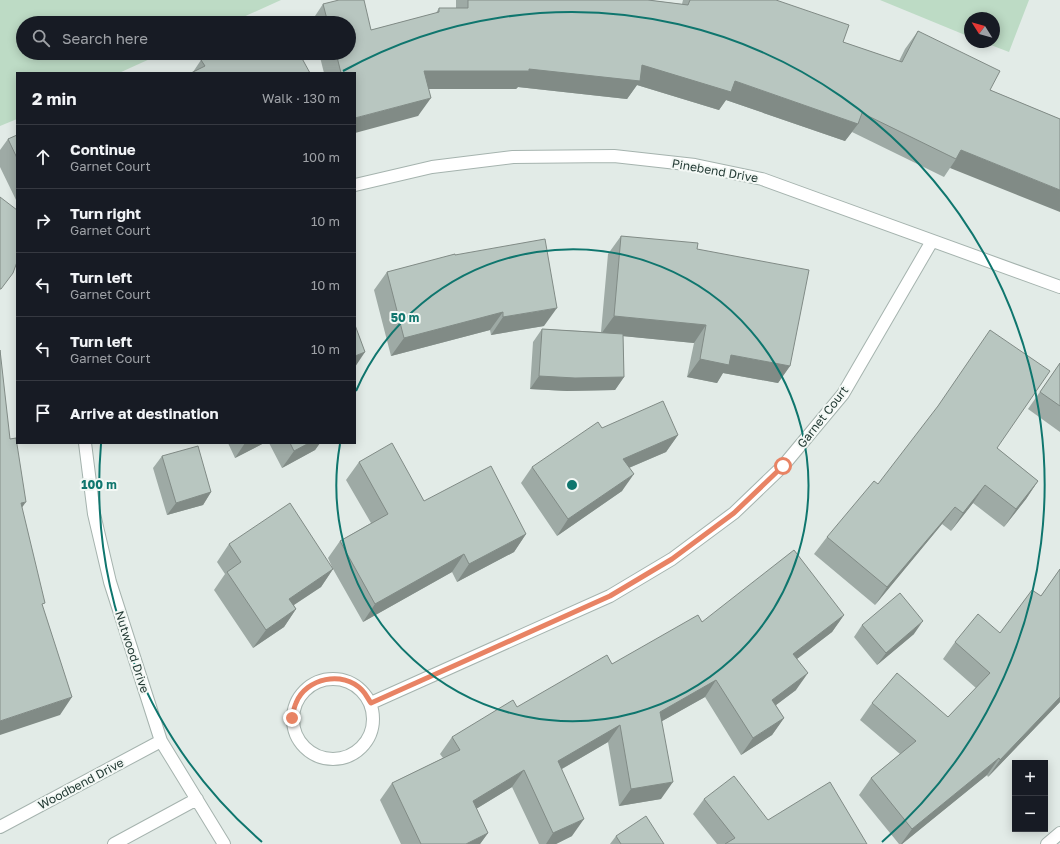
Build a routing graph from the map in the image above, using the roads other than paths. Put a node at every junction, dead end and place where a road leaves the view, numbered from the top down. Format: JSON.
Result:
{"nodes":[{"id":1,"x":356,"y":185,"type":"edge"},
{"id":2,"x":932,"y":241,"type":"junction"},
{"id":3,"x":1060,"y":287,"type":"edge"},
{"id":4,"x":85,"y":444,"type":"edge"},
{"id":5,"x":371,"y":703,"type":"junction"},
{"id":6,"x":161,"y":741,"type":"junction"},
{"id":7,"x":197,"y":799,"type":"junction"},
{"id":8,"x":0,"y":827,"type":"edge"},
{"id":9,"x":1060,"y":833,"type":"edge"},
{"id":10,"x":114,"y":844,"type":"edge"},
{"id":11,"x":224,"y":844,"type":"edge"},
{"id":12,"x":1047,"y":844,"type":"edge"}],
"edges":[{"from":1,"to":2,"type":"street","name":"Pinebend Drive"},
{"from":2,"to":3,"type":"street","name":"Pinebend Drive"},
{"from":2,"to":5,"type":"street","name":"Garnet Court"},
{"from":4,"to":6,"type":"street","name":"Nutwood Drive"},
{"from":5,"to":5,"type":"street"},
{"from":6,"to":7,"type":"street","name":"Nutwood Drive"},
{"from":6,"to":8,"type":"street","name":"Woodbend Drive"},
{"from":7,"to":10,"type":"street"},
{"from":7,"to":11,"type":"street","name":"Nutwood Drive"},
{"from":9,"to":12,"type":"street"}]}
